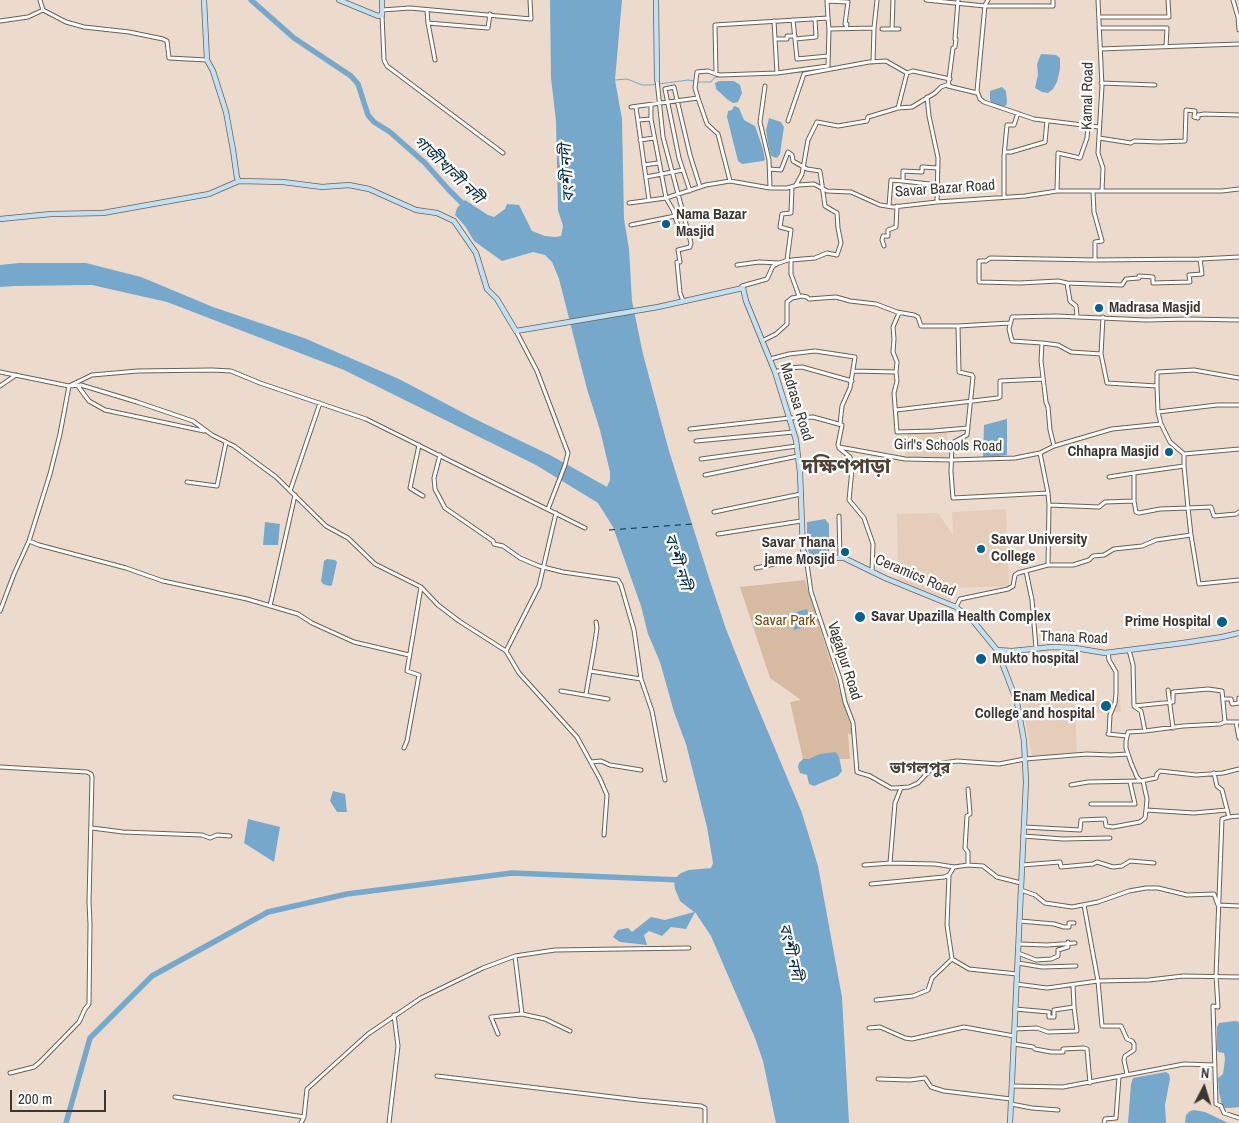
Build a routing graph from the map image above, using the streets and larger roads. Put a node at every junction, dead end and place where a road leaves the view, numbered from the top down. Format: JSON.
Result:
{"nodes":[{"id":1,"x":40,"y":0,"type":"edge"},
{"id":2,"x":204,"y":0,"type":"edge"},
{"id":3,"x":339,"y":0,"type":"edge"},
{"id":4,"x":382,"y":0,"type":"edge"},
{"id":5,"x":530,"y":0,"type":"edge"},
{"id":6,"x":656,"y":0,"type":"edge"},
{"id":7,"x":876,"y":0,"type":"edge"},
{"id":8,"x":893,"y":0,"type":"edge"},
{"id":9,"x":926,"y":0,"type":"edge"},
{"id":10,"x":988,"y":0,"type":"edge"},
{"id":11,"x":1053,"y":0,"type":"edge"},
{"id":12,"x":1098,"y":0,"type":"edge"},
{"id":13,"x":1168,"y":0,"type":"edge"},
{"id":14,"x":1233,"y":0,"type":"edge"},
{"id":15,"x":827,"y":1,"type":"edge"},
{"id":16,"x":958,"y":1,"type":"edge"},
{"id":17,"x":985,"y":6,"type":"junction"},
{"id":18,"x":43,"y":10,"type":"junction"},
{"id":19,"x":427,"y":10,"type":"junction"},
{"id":20,"x":382,"y":13,"type":"junction"},
{"id":21,"x":490,"y":14,"type":"junction"},
{"id":22,"x":1099,"y":17,"type":"junction"},
{"id":23,"x":828,"y":18,"type":"junction"},
{"id":24,"x":815,"y":19,"type":"junction"},
{"id":25,"x":793,"y":20,"type":"junction"},
{"id":26,"x":0,"y":21,"type":"edge"},
{"id":27,"x":774,"y":21,"type":"junction"},
{"id":28,"x":428,"y":24,"type":"junction"},
{"id":29,"x":846,"y":28,"type":"junction"},
{"id":30,"x":874,"y":28,"type":"junction"},
{"id":31,"x":1099,"y":28,"type":"junction"},
{"id":32,"x":829,"y":29,"type":"junction"},
{"id":33,"x":882,"y":29,"type":"dead end"},
{"id":34,"x":892,"y":29,"type":"junction"},
{"id":35,"x":899,"y":29,"type":"dead end"},
{"id":36,"x":1239,"y":30,"type":"edge"},
{"id":37,"x":795,"y":37,"type":"junction"},
{"id":38,"x":774,"y":38,"type":"junction"},
{"id":39,"x":1239,"y":44,"type":"edge"},
{"id":40,"x":1166,"y":47,"type":"junction"},
{"id":41,"x":1100,"y":48,"type":"junction"},
{"id":42,"x":828,"y":56,"type":"junction"},
{"id":43,"x":208,"y":60,"type":"junction"},
{"id":44,"x":435,"y":60,"type":"dead end"},
{"id":45,"x":873,"y":62,"type":"junction"},
{"id":46,"x":777,"y":73,"type":"junction"},
{"id":47,"x":907,"y":73,"type":"junction"},
{"id":48,"x":716,"y":74,"type":"junction"},
{"id":49,"x":950,"y":79,"type":"junction"},
{"id":50,"x":657,"y":80,"type":"joint"},
{"id":51,"x":1102,"y":83,"type":"junction"},
{"id":52,"x":949,"y":84,"type":"junction"},
{"id":53,"x":1155,"y":85,"type":"dead end"},
{"id":54,"x":764,"y":86,"type":"dead end"},
{"id":55,"x":978,"y":93,"type":"junction"},
{"id":56,"x":927,"y":97,"type":"junction"},
{"id":57,"x":698,"y":98,"type":"junction"},
{"id":58,"x":678,"y":101,"type":"junction"},
{"id":59,"x":667,"y":103,"type":"junction"},
{"id":60,"x":651,"y":105,"type":"junction"},
{"id":61,"x":659,"y":105,"type":"junction"},
{"id":62,"x":631,"y":107,"type":"dead end"},
{"id":63,"x":636,"y":107,"type":"junction"},
{"id":64,"x":898,"y":108,"type":"junction"},
{"id":65,"x":1018,"y":113,"type":"junction"},
{"id":66,"x":1239,"y":115,"type":"edge"},
{"id":67,"x":651,"y":119,"type":"junction"},
{"id":68,"x":638,"y":120,"type":"junction"},
{"id":69,"x":788,"y":121,"type":"dead end"},
{"id":70,"x":1047,"y":121,"type":"junction"},
{"id":71,"x":1088,"y":126,"type":"junction"},
{"id":72,"x":1099,"y":127,"type":"junction"},
{"id":73,"x":654,"y":138,"type":"junction"},
{"id":74,"x":1099,"y":138,"type":"junction"},
{"id":75,"x":640,"y":140,"type":"junction"},
{"id":76,"x":1005,"y":152,"type":"junction"},
{"id":77,"x":502,"y":153,"type":"dead end"},
{"id":78,"x":659,"y":162,"type":"junction"},
{"id":79,"x":644,"y":165,"type":"junction"},
{"id":80,"x":804,"y":167,"type":"junction"},
{"id":81,"x":938,"y":168,"type":"junction"},
{"id":82,"x":770,"y":169,"type":"junction"},
{"id":83,"x":683,"y":170,"type":"junction"},
{"id":84,"x":672,"y":172,"type":"junction"},
{"id":85,"x":661,"y":174,"type":"junction"},
{"id":86,"x":646,"y":177,"type":"junction"},
{"id":87,"x":239,"y":181,"type":"junction"},
{"id":88,"x":730,"y":181,"type":"junction"},
{"id":89,"x":903,"y":181,"type":"junction"},
{"id":90,"x":938,"y":185,"type":"junction"},
{"id":91,"x":794,"y":186,"type":"junction"},
{"id":92,"x":700,"y":187,"type":"junction"},
{"id":93,"x":770,"y":188,"type":"junction"},
{"id":94,"x":822,"y":188,"type":"junction"},
{"id":95,"x":1239,"y":189,"type":"edge"},
{"id":96,"x":690,"y":191,"type":"junction"},
{"id":97,"x":1056,"y":191,"type":"junction"},
{"id":98,"x":1102,"y":191,"type":"junction"},
{"id":99,"x":1093,"y":192,"type":"junction"},
{"id":100,"x":678,"y":195,"type":"junction"},
{"id":101,"x":1004,"y":197,"type":"junction"},
{"id":102,"x":666,"y":198,"type":"junction"},
{"id":103,"x":649,"y":200,"type":"junction"},
{"id":104,"x":937,"y":202,"type":"junction"},
{"id":105,"x":629,"y":203,"type":"dead end"},
{"id":106,"x":889,"y":206,"type":"junction"},
{"id":107,"x":897,"y":206,"type":"junction"},
{"id":108,"x":675,"y":216,"type":"junction"},
{"id":109,"x":0,"y":220,"type":"edge"},
{"id":110,"x":630,"y":225,"type":"dead end"},
{"id":111,"x":678,"y":226,"type":"dead end"},
{"id":112,"x":884,"y":246,"type":"dead end"},
{"id":113,"x":1239,"y":257,"type":"edge"},
{"id":114,"x":1200,"y":259,"type":"junction"},
{"id":115,"x":789,"y":260,"type":"junction"},
{"id":116,"x":1095,"y":260,"type":"junction"},
{"id":117,"x":777,"y":263,"type":"junction"},
{"id":118,"x":737,"y":265,"type":"dead end"},
{"id":119,"x":1067,"y":283,"type":"junction"},
{"id":120,"x":743,"y":287,"type":"junction"},
{"id":121,"x":799,"y":296,"type":"junction"},
{"id":122,"x":683,"y":302,"type":"junction"},
{"id":123,"x":899,"y":313,"type":"junction"},
{"id":124,"x":1077,"y":316,"type":"junction"},
{"id":125,"x":1103,"y":317,"type":"junction"},
{"id":126,"x":1239,"y":320,"type":"edge"},
{"id":127,"x":1010,"y":323,"type":"junction"},
{"id":128,"x":958,"y":326,"type":"junction"},
{"id":129,"x":516,"y":331,"type":"junction"},
{"id":130,"x":762,"y":341,"type":"junction"},
{"id":131,"x":1042,"y":343,"type":"junction"},
{"id":132,"x":1101,"y":354,"type":"junction"},
{"id":133,"x":769,"y":359,"type":"junction"},
{"id":134,"x":853,"y":371,"type":"junction"},
{"id":135,"x":0,"y":372,"type":"edge"},
{"id":136,"x":775,"y":372,"type":"junction"},
{"id":137,"x":896,"y":372,"type":"junction"},
{"id":138,"x":16,"y":374,"type":"junction"},
{"id":139,"x":1239,"y":378,"type":"edge"},
{"id":140,"x":1043,"y":379,"type":"junction"},
{"id":141,"x":852,"y":381,"type":"junction"},
{"id":142,"x":0,"y":386,"type":"edge"},
{"id":143,"x":69,"y":386,"type":"junction"},
{"id":144,"x":78,"y":386,"type":"junction"},
{"id":145,"x":1157,"y":386,"type":"junction"},
{"id":146,"x":320,"y":402,"type":"junction"},
{"id":147,"x":970,"y":403,"type":"junction"},
{"id":148,"x":1239,"y":405,"type":"edge"},
{"id":149,"x":896,"y":410,"type":"junction"},
{"id":150,"x":1158,"y":412,"type":"junction"},
{"id":151,"x":790,"y":418,"type":"junction"},
{"id":152,"x":840,"y":424,"type":"junction"},
{"id":153,"x":1161,"y":424,"type":"junction"},
{"id":154,"x":968,"y":428,"type":"junction"},
{"id":155,"x":690,"y":429,"type":"dead end"},
{"id":156,"x":794,"y":432,"type":"junction"},
{"id":157,"x":209,"y":433,"type":"junction"},
{"id":158,"x":696,"y":441,"type":"dead end"},
{"id":159,"x":226,"y":442,"type":"junction"},
{"id":160,"x":419,"y":445,"type":"junction"},
{"id":161,"x":798,"y":446,"type":"junction"},
{"id":162,"x":1054,"y":446,"type":"junction"},
{"id":163,"x":839,"y":447,"type":"junction"},
{"id":164,"x":1239,"y":449,"type":"edge"},
{"id":165,"x":1040,"y":453,"type":"junction"},
{"id":166,"x":1184,"y":454,"type":"junction"},
{"id":167,"x":440,"y":455,"type":"junction"},
{"id":168,"x":799,"y":456,"type":"junction"},
{"id":169,"x":701,"y":459,"type":"dead end"},
{"id":170,"x":951,"y":460,"type":"junction"},
{"id":171,"x":1184,"y":466,"type":"junction"},
{"id":172,"x":1134,"y":473,"type":"junction"},
{"id":173,"x":706,"y":475,"type":"dead end"},
{"id":174,"x":1109,"y":477,"type":"dead end"},
{"id":175,"x":187,"y":482,"type":"dead end"},
{"id":176,"x":290,"y":491,"type":"junction"},
{"id":177,"x":1048,"y":493,"type":"junction"},
{"id":178,"x":801,"y":494,"type":"junction"},
{"id":179,"x":295,"y":495,"type":"junction"},
{"id":180,"x":423,"y":496,"type":"dead end"},
{"id":181,"x":1134,"y":501,"type":"junction"},
{"id":182,"x":1049,"y":506,"type":"junction"},
{"id":183,"x":1188,"y":508,"type":"junction"},
{"id":184,"x":548,"y":509,"type":"junction"},
{"id":185,"x":714,"y":512,"type":"dead end"},
{"id":186,"x":1239,"y":512,"type":"edge"},
{"id":187,"x":556,"y":513,"type":"junction"},
{"id":188,"x":839,"y":516,"type":"dead end"},
{"id":189,"x":801,"y":521,"type":"junction"},
{"id":190,"x":585,"y":528,"type":"dead end"},
{"id":191,"x":718,"y":534,"type":"dead end"},
{"id":192,"x":1192,"y":534,"type":"junction"},
{"id":193,"x":30,"y":541,"type":"junction"},
{"id":194,"x":806,"y":557,"type":"junction"},
{"id":195,"x":840,"y":557,"type":"junction"},
{"id":196,"x":1048,"y":565,"type":"junction"},
{"id":197,"x":544,"y":567,"type":"junction"},
{"id":198,"x":756,"y":568,"type":"dead end"},
{"id":199,"x":872,"y":571,"type":"junction"},
{"id":200,"x":1026,"y":571,"type":"junction"},
{"id":201,"x":1239,"y":580,"type":"edge"},
{"id":202,"x":421,"y":587,"type":"junction"},
{"id":203,"x":270,"y":606,"type":"junction"},
{"id":204,"x":956,"y":607,"type":"junction"},
{"id":205,"x":0,"y":611,"type":"edge"},
{"id":206,"x":596,"y":622,"type":"dead end"},
{"id":207,"x":1239,"y":633,"type":"edge"},
{"id":208,"x":1036,"y":648,"type":"junction"},
{"id":209,"x":997,"y":650,"type":"junction"},
{"id":210,"x":1129,"y":650,"type":"junction"},
{"id":211,"x":506,"y":651,"type":"junction"},
{"id":212,"x":1108,"y":652,"type":"junction"},
{"id":213,"x":409,"y":655,"type":"junction"},
{"id":214,"x":590,"y":671,"type":"junction"},
{"id":215,"x":641,"y":679,"type":"junction"},
{"id":216,"x":1168,"y":690,"type":"dead end"},
{"id":217,"x":562,"y":691,"type":"dead end"},
{"id":218,"x":586,"y":694,"type":"junction"},
{"id":219,"x":1239,"y":698,"type":"edge"},
{"id":220,"x":608,"y":699,"type":"dead end"},
{"id":221,"x":1224,"y":699,"type":"junction"},
{"id":222,"x":1170,"y":702,"type":"junction"},
{"id":223,"x":1134,"y":706,"type":"junction"},
{"id":224,"x":1225,"y":722,"type":"junction"},
{"id":225,"x":1238,"y":722,"type":"edge"},
{"id":226,"x":1173,"y":728,"type":"dead end"},
{"id":227,"x":1145,"y":732,"type":"junction"},
{"id":228,"x":1127,"y":736,"type":"junction"},
{"id":229,"x":1239,"y":738,"type":"edge"},
{"id":230,"x":404,"y":748,"type":"dead end"},
{"id":231,"x":1128,"y":754,"type":"junction"},
{"id":232,"x":1025,"y":759,"type":"junction"},
{"id":233,"x":590,"y":762,"type":"junction"},
{"id":234,"x":0,"y":767,"type":"edge"},
{"id":235,"x":1239,"y":769,"type":"edge"},
{"id":236,"x":641,"y":770,"type":"dead end"},
{"id":237,"x":1214,"y":773,"type":"junction"},
{"id":238,"x":665,"y":780,"type":"dead end"},
{"id":239,"x":1142,"y":781,"type":"junction"},
{"id":240,"x":1130,"y":782,"type":"junction"},
{"id":241,"x":1071,"y":785,"type":"dead end"},
{"id":242,"x":901,"y":788,"type":"junction"},
{"id":243,"x":968,"y":790,"type":"dead end"},
{"id":244,"x":1091,"y":804,"type":"dead end"},
{"id":245,"x":1146,"y":810,"type":"junction"},
{"id":246,"x":1227,"y":810,"type":"junction"},
{"id":247,"x":1239,"y":816,"type":"edge"},
{"id":248,"x":1229,"y":817,"type":"junction"},
{"id":249,"x":92,"y":828,"type":"junction"},
{"id":250,"x":1024,"y":828,"type":"junction"},
{"id":251,"x":604,"y":835,"type":"dead end"},
{"id":252,"x":230,"y":836,"type":"dead end"},
{"id":253,"x":1023,"y":836,"type":"junction"},
{"id":254,"x":1110,"y":838,"type":"dead end"},
{"id":255,"x":890,"y":863,"type":"junction"},
{"id":256,"x":1154,"y":863,"type":"dead end"},
{"id":257,"x":968,"y":864,"type":"junction"},
{"id":258,"x":864,"y":865,"type":"dead end"},
{"id":259,"x":1021,"y":865,"type":"junction"},
{"id":260,"x":954,"y":867,"type":"junction"},
{"id":261,"x":949,"y":875,"type":"junction"},
{"id":262,"x":1020,"y":883,"type":"junction"},
{"id":263,"x":872,"y":884,"type":"dead end"},
{"id":264,"x":1020,"y":890,"type":"junction"},
{"id":265,"x":1084,"y":905,"type":"junction"},
{"id":266,"x":1218,"y":905,"type":"junction"},
{"id":267,"x":1239,"y":906,"type":"edge"},
{"id":268,"x":1019,"y":921,"type":"junction"},
{"id":269,"x":1074,"y":923,"type":"dead end"},
{"id":270,"x":1068,"y":942,"type":"junction"},
{"id":271,"x":1075,"y":943,"type":"dead end"},
{"id":272,"x":1018,"y":944,"type":"junction"},
{"id":273,"x":689,"y":948,"type":"dead end"},
{"id":274,"x":1018,"y":952,"type":"junction"},
{"id":275,"x":515,"y":956,"type":"junction"},
{"id":276,"x":952,"y":959,"type":"junction"},
{"id":277,"x":1017,"y":963,"type":"junction"},
{"id":278,"x":1076,"y":966,"type":"dead end"},
{"id":279,"x":1017,"y":974,"type":"junction"},
{"id":280,"x":1216,"y":976,"type":"junction"},
{"id":281,"x":1239,"y":977,"type":"edge"},
{"id":282,"x":1098,"y":981,"type":"junction"},
{"id":283,"x":1016,"y":984,"type":"junction"},
{"id":284,"x":1072,"y":986,"type":"junction"},
{"id":285,"x":876,"y":1000,"type":"dead end"},
{"id":286,"x":1074,"y":1007,"type":"junction"},
{"id":287,"x":1015,"y":1009,"type":"junction"},
{"id":288,"x":522,"y":1014,"type":"junction"},
{"id":289,"x":394,"y":1015,"type":"junction"},
{"id":290,"x":869,"y":1028,"type":"dead end"},
{"id":291,"x":1014,"y":1029,"type":"junction"},
{"id":292,"x":570,"y":1031,"type":"dead end"},
{"id":293,"x":498,"y":1034,"type":"dead end"},
{"id":294,"x":1014,"y":1036,"type":"junction"},
{"id":295,"x":1014,"y":1044,"type":"junction"},
{"id":296,"x":1215,"y":1065,"type":"junction"},
{"id":297,"x":10,"y":1073,"type":"dead end"},
{"id":298,"x":1127,"y":1074,"type":"junction"},
{"id":299,"x":437,"y":1076,"type":"dead end"},
{"id":300,"x":1119,"y":1076,"type":"junction"},
{"id":301,"x":878,"y":1079,"type":"dead end"},
{"id":302,"x":1090,"y":1083,"type":"junction"},
{"id":303,"x":1012,"y":1086,"type":"junction"},
{"id":304,"x":175,"y":1097,"type":"dead end"},
{"id":305,"x":1011,"y":1102,"type":"junction"},
{"id":306,"x":1058,"y":1110,"type":"dead end"},
{"id":307,"x":304,"y":1117,"type":"junction"},
{"id":308,"x":1239,"y":1118,"type":"edge"},
{"id":309,"x":301,"y":1123,"type":"edge"},
{"id":310,"x":389,"y":1123,"type":"edge"},
{"id":311,"x":705,"y":1123,"type":"edge"},
{"id":312,"x":1010,"y":1123,"type":"edge"},
{"id":313,"x":1104,"y":1123,"type":"edge"}],
"edges":[{"from":1,"to":18,"type":"street"},
{"from":2,"to":43,"type":"street"},
{"from":3,"to":20,"type":"street"},
{"from":4,"to":20,"type":"street"},
{"from":5,"to":21,"type":"street"},
{"from":6,"to":50,"type":"street"},
{"from":7,"to":30,"type":"street"},
{"from":8,"to":34,"type":"street"},
{"from":9,"to":16,"type":"street"},
{"from":10,"to":17,"type":"street"},
{"from":11,"to":17,"type":"street"},
{"from":12,"to":22,"type":"street","name":"Kamal Road"},
{"from":13,"to":22,"type":"street"},
{"from":14,"to":36,"type":"street"},
{"from":15,"to":23,"type":"street"},
{"from":15,"to":29,"type":"street"},
{"from":16,"to":17,"type":"street"},
{"from":16,"to":49,"type":"street"},
{"from":17,"to":55,"type":"street"},
{"from":18,"to":26,"type":"street"},
{"from":18,"to":43,"type":"street"},
{"from":19,"to":20,"type":"street"},
{"from":19,"to":21,"type":"street"},
{"from":19,"to":28,"type":"street"},
{"from":20,"to":77,"type":"street"},
{"from":21,"to":28,"type":"street"},
{"from":22,"to":31,"type":"street","name":"Kamal Road"},
{"from":23,"to":24,"type":"street"},
{"from":23,"to":32,"type":"street"},
{"from":24,"to":25,"type":"street"},
{"from":24,"to":37,"type":"street"},
{"from":25,"to":27,"type":"street"},
{"from":25,"to":37,"type":"street"},
{"from":27,"to":38,"type":"street"},
{"from":27,"to":48,"type":"street"},
{"from":28,"to":44,"type":"street"},
{"from":29,"to":30,"type":"street"},
{"from":29,"to":32,"type":"street"},
{"from":30,"to":45,"type":"street"},
{"from":31,"to":40,"type":"street"},
{"from":31,"to":41,"type":"street","name":"Kamal Road"},
{"from":32,"to":42,"type":"street"},
{"from":33,"to":34,"type":"street"},
{"from":34,"to":35,"type":"street"},
{"from":37,"to":38,"type":"street"},
{"from":37,"to":42,"type":"street"},
{"from":38,"to":46,"type":"street"},
{"from":39,"to":40,"type":"street"},
{"from":40,"to":41,"type":"street"},
{"from":41,"to":51,"type":"street","name":"Kamal Road"},
{"from":42,"to":46,"type":"street"},
{"from":43,"to":87,"type":"street"},
{"from":45,"to":47,"type":"street"},
{"from":45,"to":69,"type":"street"},
{"from":46,"to":48,"type":"street"},
{"from":47,"to":49,"type":"street"},
{"from":47,"to":64,"type":"street"},
{"from":48,"to":57,"type":"street"},
{"from":49,"to":52,"type":"street"},
{"from":50,"to":61,"type":"street"},
{"from":51,"to":53,"type":"street"},
{"from":51,"to":72,"type":"street","name":"Kamal Road"},
{"from":52,"to":55,"type":"street"},
{"from":52,"to":56,"type":"street"},
{"from":54,"to":82,"type":"street"},
{"from":55,"to":65,"type":"street"},
{"from":56,"to":64,"type":"street"},
{"from":56,"to":81,"type":"street"},
{"from":57,"to":58,"type":"street"},
{"from":57,"to":88,"type":"street"},
{"from":58,"to":59,"type":"street"},
{"from":58,"to":59,"type":"street"},
{"from":58,"to":92,"type":"street"},
{"from":59,"to":61,"type":"street"},
{"from":59,"to":83,"type":"street"},
{"from":60,"to":61,"type":"street"},
{"from":60,"to":63,"type":"street"},
{"from":60,"to":67,"type":"street"},
{"from":61,"to":84,"type":"street"},
{"from":62,"to":63,"type":"street"},
{"from":63,"to":68,"type":"street"},
{"from":64,"to":80,"type":"street"},
{"from":65,"to":70,"type":"street"},
{"from":65,"to":76,"type":"street"},
{"from":66,"to":74,"type":"street"},
{"from":67,"to":68,"type":"street"},
{"from":67,"to":73,"type":"street"},
{"from":68,"to":75,"type":"street"},
{"from":70,"to":71,"type":"street"},
{"from":70,"to":76,"type":"street"},
{"from":71,"to":72,"type":"street"},
{"from":71,"to":97,"type":"street"},
{"from":72,"to":74,"type":"street","name":"Kamal Road"},
{"from":73,"to":75,"type":"street"},
{"from":73,"to":78,"type":"street"},
{"from":74,"to":98,"type":"street","name":"Kamal Road"},
{"from":75,"to":79,"type":"street"},
{"from":76,"to":101,"type":"street"},
{"from":78,"to":79,"type":"street"},
{"from":78,"to":85,"type":"street"},
{"from":79,"to":86,"type":"street"},
{"from":80,"to":82,"type":"street"},
{"from":80,"to":91,"type":"street"},
{"from":80,"to":94,"type":"street"},
{"from":81,"to":89,"type":"street"},
{"from":81,"to":90,"type":"street"},
{"from":82,"to":93,"type":"street"},
{"from":83,"to":84,"type":"street"},
{"from":83,"to":96,"type":"street"},
{"from":84,"to":85,"type":"street"},
{"from":84,"to":100,"type":"street"},
{"from":85,"to":86,"type":"street"},
{"from":85,"to":102,"type":"street"},
{"from":86,"to":103,"type":"street"},
{"from":87,"to":109,"type":"street"},
{"from":87,"to":129,"type":"street"},
{"from":88,"to":92,"type":"street","name":"Savar Bazar Road"},
{"from":88,"to":93,"type":"street","name":"Savar Bazar Road"},
{"from":89,"to":90,"type":"street"},
{"from":89,"to":106,"type":"street"},
{"from":90,"to":104,"type":"street"},
{"from":91,"to":93,"type":"street","name":"Savar Bazar Road"},
{"from":91,"to":94,"type":"street","name":"Savar Bazar Road"},
{"from":91,"to":115,"type":"street"},
{"from":92,"to":96,"type":"street","name":"Savar Bazar Road"},
{"from":94,"to":106,"type":"street","name":"Savar Bazar Road"},
{"from":94,"to":115,"type":"street"},
{"from":95,"to":98,"type":"street","name":"Savar Bazar Road"},
{"from":96,"to":100,"type":"street","name":"Savar Bazar Road"},
{"from":97,"to":99,"type":"street","name":"Savar Bazar Road"},
{"from":97,"to":101,"type":"street","name":"Savar Bazar Road"},
{"from":98,"to":99,"type":"street","name":"Savar Bazar Road"},
{"from":99,"to":116,"type":"street"},
{"from":100,"to":102,"type":"street","name":"Savar Bazar Road"},
{"from":100,"to":122,"type":"street"},
{"from":101,"to":104,"type":"street","name":"Savar Bazar Road"},
{"from":102,"to":103,"type":"street","name":"Savar Bazar Road"},
{"from":102,"to":108,"type":"street"},
{"from":103,"to":105,"type":"street","name":"Savar Bazar Road"},
{"from":104,"to":107,"type":"street","name":"Savar Bazar Road"},
{"from":106,"to":107,"type":"street","name":"Savar Bazar Road"},
{"from":107,"to":112,"type":"street"},
{"from":108,"to":110,"type":"street"},
{"from":108,"to":111,"type":"street"},
{"from":113,"to":114,"type":"street"},
{"from":114,"to":116,"type":"street"},
{"from":114,"to":119,"type":"street"},
{"from":115,"to":117,"type":"street"},
{"from":115,"to":121,"type":"street"},
{"from":116,"to":119,"type":"street"},
{"from":117,"to":118,"type":"street"},
{"from":117,"to":120,"type":"street"},
{"from":119,"to":124,"type":"street"},
{"from":120,"to":122,"type":"street"},
{"from":120,"to":130,"type":"street","name":"Madrasa Road"},
{"from":121,"to":123,"type":"street"},
{"from":121,"to":130,"type":"street"},
{"from":122,"to":129,"type":"street"},
{"from":123,"to":128,"type":"street"},
{"from":123,"to":137,"type":"street"},
{"from":124,"to":125,"type":"street"},
{"from":124,"to":127,"type":"street"},
{"from":125,"to":126,"type":"street"},
{"from":125,"to":132,"type":"street"},
{"from":127,"to":128,"type":"street"},
{"from":127,"to":131,"type":"street"},
{"from":128,"to":147,"type":"street"},
{"from":129,"to":184,"type":"street"},
{"from":130,"to":133,"type":"street","name":"Madrasa Road"},
{"from":131,"to":132,"type":"street"},
{"from":131,"to":140,"type":"street"},
{"from":132,"to":145,"type":"street"},
{"from":133,"to":134,"type":"street"},
{"from":133,"to":136,"type":"street","name":"Madrasa Road"},
{"from":134,"to":137,"type":"street"},
{"from":134,"to":141,"type":"street"},
{"from":135,"to":138,"type":"street"},
{"from":136,"to":141,"type":"street"},
{"from":136,"to":151,"type":"street","name":"Madrasa Road"},
{"from":137,"to":149,"type":"street"},
{"from":138,"to":142,"type":"street"},
{"from":138,"to":143,"type":"street"},
{"from":139,"to":145,"type":"street"},
{"from":140,"to":147,"type":"street"},
{"from":140,"to":162,"type":"street"},
{"from":141,"to":152,"type":"street"},
{"from":143,"to":144,"type":"street"},
{"from":143,"to":146,"type":"street"},
{"from":143,"to":193,"type":"street"},
{"from":144,"to":157,"type":"street"},
{"from":144,"to":157,"type":"street"},
{"from":145,"to":150,"type":"street"},
{"from":146,"to":160,"type":"street"},
{"from":146,"to":176,"type":"street"},
{"from":147,"to":149,"type":"street"},
{"from":147,"to":154,"type":"street"},
{"from":148,"to":150,"type":"street"},
{"from":149,"to":154,"type":"street"},
{"from":150,"to":153,"type":"street"},
{"from":151,"to":152,"type":"street"},
{"from":151,"to":155,"type":"street"},
{"from":151,"to":156,"type":"street","name":"Madrasa Road"},
{"from":152,"to":163,"type":"street"},
{"from":153,"to":162,"type":"street","name":"Girl's Schools Road"},
{"from":153,"to":166,"type":"street"},
{"from":154,"to":170,"type":"street"},
{"from":156,"to":158,"type":"street"},
{"from":156,"to":161,"type":"street","name":"Madrasa Road"},
{"from":157,"to":159,"type":"street"},
{"from":159,"to":175,"type":"street"},
{"from":159,"to":176,"type":"street"},
{"from":160,"to":167,"type":"street"},
{"from":160,"to":180,"type":"street"},
{"from":161,"to":168,"type":"street","name":"Madrasa Road"},
{"from":161,"to":169,"type":"street"},
{"from":162,"to":165,"type":"street","name":"Girl's Schools Road"},
{"from":163,"to":170,"type":"street","name":"Girl's Schools Road"},
{"from":163,"to":199,"type":"street"},
{"from":164,"to":166,"type":"street"},
{"from":165,"to":170,"type":"street","name":"Girl's Schools Road"},
{"from":165,"to":177,"type":"street"},
{"from":166,"to":171,"type":"street"},
{"from":167,"to":184,"type":"street"},
{"from":167,"to":197,"type":"street"},
{"from":168,"to":173,"type":"street"},
{"from":168,"to":178,"type":"street","name":"Madrasa Road"},
{"from":170,"to":177,"type":"street"},
{"from":171,"to":172,"type":"street"},
{"from":171,"to":183,"type":"street"},
{"from":172,"to":174,"type":"street"},
{"from":172,"to":181,"type":"street"},
{"from":176,"to":179,"type":"street"},
{"from":177,"to":182,"type":"street"},
{"from":178,"to":185,"type":"street"},
{"from":178,"to":189,"type":"street","name":"Madrasa Road"},
{"from":179,"to":202,"type":"street"},
{"from":179,"to":203,"type":"street"},
{"from":181,"to":182,"type":"street"},
{"from":181,"to":183,"type":"street"},
{"from":182,"to":196,"type":"street"},
{"from":183,"to":186,"type":"street"},
{"from":183,"to":192,"type":"street"},
{"from":184,"to":187,"type":"street"},
{"from":187,"to":190,"type":"street"},
{"from":187,"to":197,"type":"street"},
{"from":188,"to":195,"type":"street"},
{"from":189,"to":191,"type":"street"},
{"from":189,"to":194,"type":"street","name":"Madrasa Road"},
{"from":192,"to":196,"type":"street"},
{"from":192,"to":201,"type":"street"},
{"from":193,"to":203,"type":"street"},
{"from":193,"to":205,"type":"street"},
{"from":194,"to":195,"type":"street","name":"Ceramics Road"},
{"from":194,"to":198,"type":"street"},
{"from":194,"to":242,"type":"street","name":"Vagalpur Road"},
{"from":195,"to":199,"type":"street","name":"Ceramics Road"},
{"from":196,"to":200,"type":"street"},
{"from":197,"to":211,"type":"street"},
{"from":197,"to":215,"type":"street"},
{"from":199,"to":204,"type":"street","name":"Ceramics Road"},
{"from":200,"to":204,"type":"street"},
{"from":200,"to":208,"type":"street"},
{"from":202,"to":211,"type":"street"},
{"from":202,"to":213,"type":"street"},
{"from":203,"to":213,"type":"street"},
{"from":204,"to":209,"type":"street","name":"Ceramics Road"},
{"from":206,"to":214,"type":"street"},
{"from":207,"to":210,"type":"street","name":"Thana Road"},
{"from":208,"to":209,"type":"street","name":"Thana Road"},
{"from":208,"to":212,"type":"street","name":"Thana Road"},
{"from":209,"to":232,"type":"street","name":"Ceramics Road"},
{"from":210,"to":212,"type":"street","name":"Thana Road"},
{"from":210,"to":223,"type":"street"},
{"from":211,"to":233,"type":"street"},
{"from":212,"to":228,"type":"street"},
{"from":213,"to":230,"type":"street"},
{"from":214,"to":215,"type":"street"},
{"from":214,"to":218,"type":"street"},
{"from":215,"to":238,"type":"street"},
{"from":216,"to":222,"type":"street"},
{"from":217,"to":218,"type":"street"},
{"from":218,"to":220,"type":"street"},
{"from":219,"to":221,"type":"street"},
{"from":221,"to":222,"type":"street"},
{"from":221,"to":224,"type":"street"},
{"from":222,"to":223,"type":"street"},
{"from":222,"to":226,"type":"street"},
{"from":223,"to":227,"type":"street"},
{"from":224,"to":225,"type":"street"},
{"from":224,"to":227,"type":"street"},
{"from":225,"to":229,"type":"street"},
{"from":227,"to":228,"type":"street"},
{"from":228,"to":231,"type":"street"},
{"from":231,"to":232,"type":"street"},
{"from":231,"to":239,"type":"street"},
{"from":232,"to":242,"type":"street"},
{"from":232,"to":250,"type":"street","name":"Ceramics Road"},
{"from":233,"to":236,"type":"street"},
{"from":233,"to":251,"type":"street"},
{"from":234,"to":249,"type":"street"},
{"from":235,"to":237,"type":"street"},
{"from":237,"to":239,"type":"street"},
{"from":237,"to":246,"type":"street"},
{"from":239,"to":240,"type":"street"},
{"from":239,"to":245,"type":"street"},
{"from":240,"to":241,"type":"street"},
{"from":240,"to":244,"type":"street"},
{"from":242,"to":255,"type":"street"},
{"from":243,"to":257,"type":"street"},
{"from":245,"to":246,"type":"street"},
{"from":245,"to":250,"type":"street"},
{"from":246,"to":248,"type":"street"},
{"from":247,"to":248,"type":"street"},
{"from":248,"to":266,"type":"street"},
{"from":249,"to":252,"type":"street"},
{"from":249,"to":297,"type":"street"},
{"from":250,"to":253,"type":"street","name":"Ceramics Road"},
{"from":253,"to":254,"type":"street"},
{"from":253,"to":259,"type":"street","name":"Ceramics Road"},
{"from":255,"to":258,"type":"street"},
{"from":255,"to":260,"type":"street"},
{"from":256,"to":259,"type":"street"},
{"from":257,"to":260,"type":"street"},
{"from":257,"to":262,"type":"street"},
{"from":259,"to":262,"type":"street","name":"Ceramics Road"},
{"from":260,"to":261,"type":"street"},
{"from":261,"to":263,"type":"street"},
{"from":261,"to":276,"type":"street"},
{"from":262,"to":264,"type":"street","name":"Ceramics Road"},
{"from":264,"to":265,"type":"street"},
{"from":264,"to":268,"type":"street","name":"Ceramics Road"},
{"from":265,"to":266,"type":"street"},
{"from":265,"to":282,"type":"street"},
{"from":266,"to":267,"type":"street"},
{"from":266,"to":280,"type":"street"},
{"from":268,"to":269,"type":"street"},
{"from":268,"to":272,"type":"street","name":"Ceramics Road"},
{"from":270,"to":271,"type":"street"},
{"from":270,"to":272,"type":"street"},
{"from":270,"to":274,"type":"street"},
{"from":272,"to":274,"type":"street","name":"Ceramics Road"},
{"from":273,"to":275,"type":"street"},
{"from":274,"to":277,"type":"street","name":"Ceramics Road"},
{"from":275,"to":288,"type":"street"},
{"from":275,"to":289,"type":"street"},
{"from":276,"to":279,"type":"street"},
{"from":276,"to":285,"type":"street"},
{"from":277,"to":278,"type":"street"},
{"from":277,"to":279,"type":"street","name":"Ceramics Road"},
{"from":279,"to":283,"type":"street","name":"Ceramics Road"},
{"from":280,"to":281,"type":"street"},
{"from":280,"to":282,"type":"street"},
{"from":280,"to":296,"type":"street"},
{"from":282,"to":284,"type":"street"},
{"from":282,"to":298,"type":"street"},
{"from":283,"to":284,"type":"street"},
{"from":283,"to":287,"type":"street","name":"Ceramics Road"},
{"from":284,"to":286,"type":"street"},
{"from":286,"to":287,"type":"street"},
{"from":286,"to":291,"type":"street"},
{"from":287,"to":291,"type":"street","name":"Ceramics Road"},
{"from":288,"to":292,"type":"street"},
{"from":288,"to":293,"type":"street"},
{"from":289,"to":307,"type":"street"},
{"from":289,"to":310,"type":"street"},
{"from":290,"to":294,"type":"street"},
{"from":291,"to":294,"type":"street","name":"Ceramics Road"},
{"from":294,"to":295,"type":"street","name":"Ceramics Road"},
{"from":295,"to":302,"type":"street"},
{"from":295,"to":303,"type":"street","name":"Ceramics Road"},
{"from":296,"to":298,"type":"street"},
{"from":296,"to":308,"type":"street"},
{"from":298,"to":300,"type":"street"},
{"from":299,"to":311,"type":"street"},
{"from":300,"to":302,"type":"street"},
{"from":300,"to":313,"type":"street"},
{"from":301,"to":305,"type":"street"},
{"from":302,"to":303,"type":"street"},
{"from":303,"to":305,"type":"street","name":"Ceramics Road"},
{"from":304,"to":307,"type":"street"},
{"from":305,"to":306,"type":"street"},
{"from":305,"to":312,"type":"street","name":"Ceramics Road"},
{"from":307,"to":309,"type":"street"}]}
